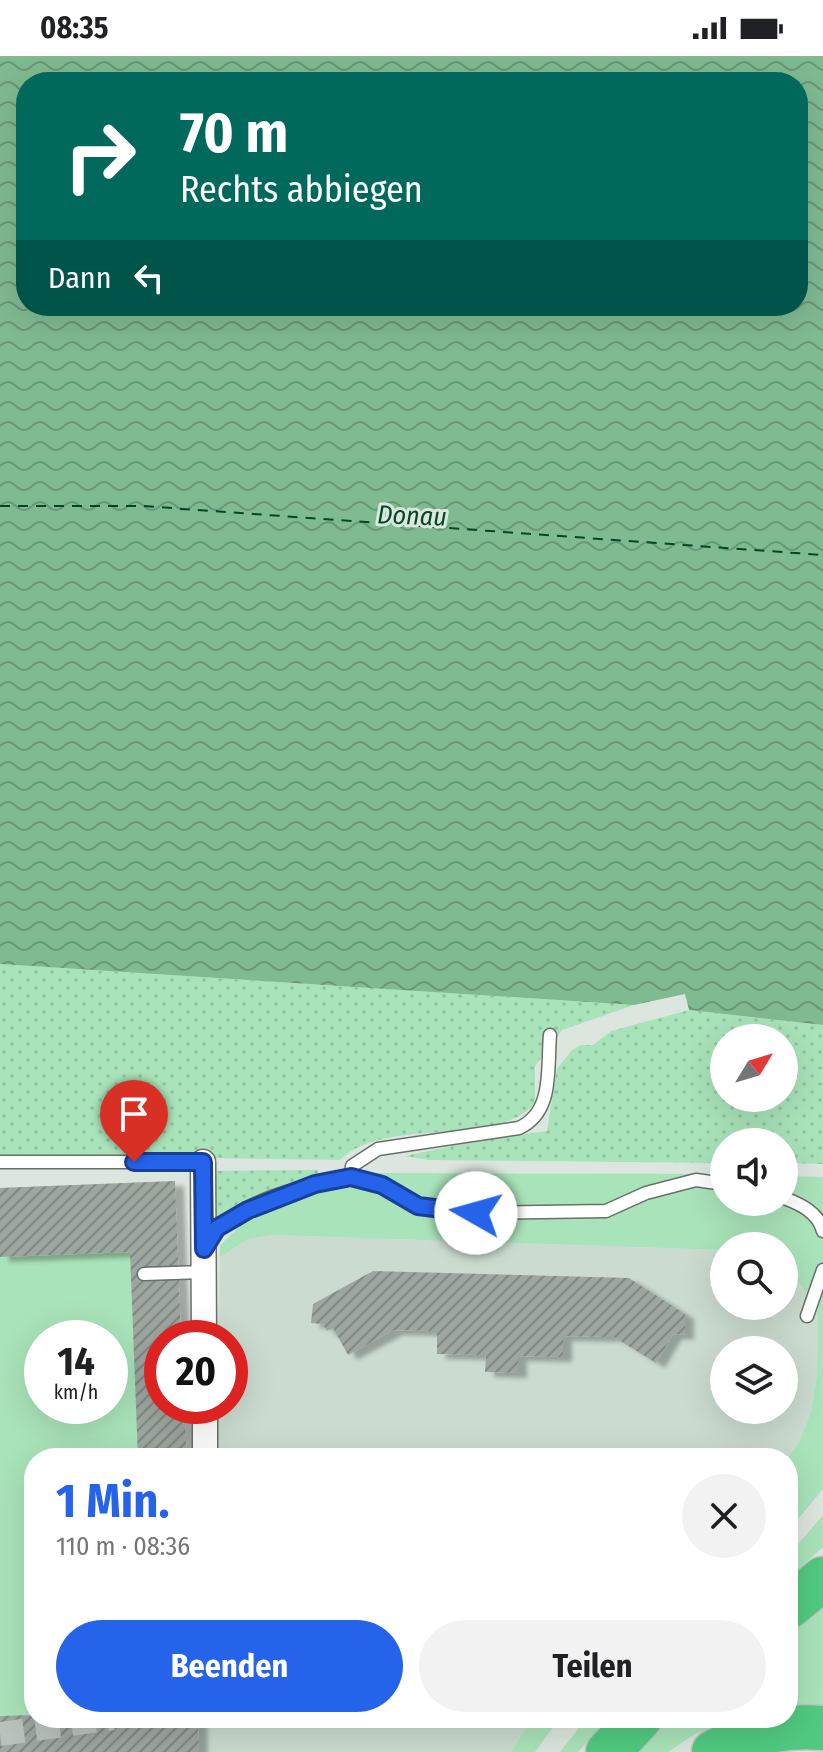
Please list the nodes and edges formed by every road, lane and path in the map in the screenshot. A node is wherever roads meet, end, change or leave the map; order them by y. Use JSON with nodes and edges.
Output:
{"nodes":[{"id":1,"x":550,"y":1035,"type":"dead end"},
{"id":2,"x":0,"y":1162,"type":"edge"},
{"id":3,"x":203,"y":1162,"type":"joint"},
{"id":4,"x":351,"y":1177,"type":"junction"},
{"id":5,"x":710,"y":1179,"type":"edge"},
{"id":6,"x":798,"y":1203,"type":"edge"},
{"id":7,"x":823,"y":1231,"type":"edge"},
{"id":8,"x":204,"y":1261,"type":"junction"},
{"id":9,"x":823,"y":1270,"type":"edge"},
{"id":10,"x":144,"y":1274,"type":"dead end"},
{"id":11,"x":807,"y":1316,"type":"dead end"},
{"id":12,"x":204,"y":1320,"type":"edge"},
{"id":13,"x":205,"y":1424,"type":"edge"},
{"id":14,"x":205,"y":1448,"type":"edge"},
{"id":15,"x":823,"y":1579,"type":"edge"},
{"id":16,"x":798,"y":1599,"type":"edge"},
{"id":17,"x":631,"y":1728,"type":"edge"},
{"id":18,"x":823,"y":1728,"type":"edge"},
{"id":19,"x":608,"y":1752,"type":"edge"},
{"id":20,"x":714,"y":1752,"type":"edge"}],
"edges":[{"from":1,"to":4,"type":"lane"},
{"from":2,"to":3,"type":"lane"},
{"from":3,"to":8,"type":"street"},
{"from":4,"to":5,"type":"lane"},
{"from":4,"to":8,"type":"lane"},
{"from":6,"to":7,"type":"lane"},
{"from":8,"to":10,"type":"lane"},
{"from":8,"to":12,"type":"street"},
{"from":9,"to":11,"type":"lane"},
{"from":13,"to":14,"type":"street"},
{"from":15,"to":16,"type":"highway"},
{"from":17,"to":19,"type":"highway"},
{"from":18,"to":20,"type":"highway"}]}
